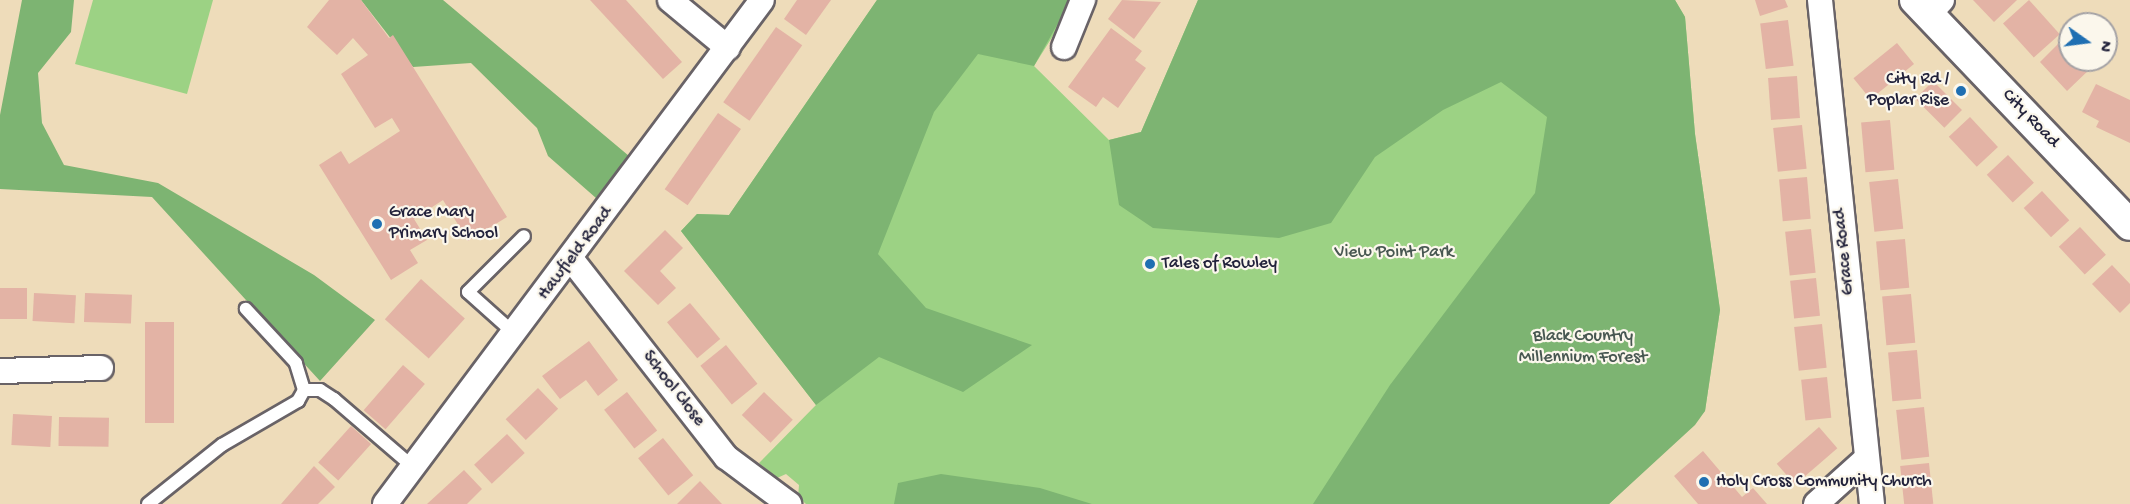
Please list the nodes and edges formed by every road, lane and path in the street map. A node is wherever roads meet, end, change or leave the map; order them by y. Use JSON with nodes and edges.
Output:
{"nodes":[{"id":1,"x":670,"y":0,"type":"edge"},
{"id":2,"x":762,"y":0,"type":"edge"},
{"id":3,"x":1083,"y":0,"type":"edge"},
{"id":4,"x":1820,"y":0,"type":"edge"},
{"id":5,"x":1928,"y":5,"type":"edge"},
{"id":6,"x":1064,"y":47,"type":"dead end"},
{"id":7,"x":728,"y":48,"type":"junction"},
{"id":8,"x":2130,"y":225,"type":"edge"},
{"id":9,"x":524,"y":236,"type":"dead end"},
{"id":10,"x":572,"y":260,"type":"junction"},
{"id":11,"x":246,"y":309,"type":"dead end"},
{"id":12,"x":515,"y":334,"type":"junction"},
{"id":13,"x":101,"y":368,"type":"dead end"},
{"id":14,"x":0,"y":371,"type":"edge"},
{"id":15,"x":304,"y":390,"type":"junction"},
{"id":16,"x":1866,"y":459,"type":"junction"},
{"id":17,"x":413,"y":467,"type":"junction"},
{"id":18,"x":148,"y":504,"type":"edge"},
{"id":19,"x":385,"y":504,"type":"edge"},
{"id":20,"x":789,"y":504,"type":"edge"},
{"id":21,"x":1816,"y":504,"type":"edge"},
{"id":22,"x":1872,"y":504,"type":"edge"}],
"edges":[{"from":1,"to":7,"type":"street"},
{"from":2,"to":7,"type":"street","name":"Hawfield Road"},
{"from":3,"to":6,"type":"street"},
{"from":4,"to":16,"type":"street","name":"Grace Road"},
{"from":5,"to":8,"type":"street","name":"City Road"},
{"from":7,"to":10,"type":"street","name":"Hawfield Road"},
{"from":9,"to":12,"type":"lane"},
{"from":10,"to":12,"type":"street","name":"Hawfield Road"},
{"from":10,"to":20,"type":"street","name":"School Close"},
{"from":11,"to":15,"type":"lane"},
{"from":12,"to":17,"type":"street","name":"Hawfield Road"},
{"from":13,"to":14,"type":"street"},
{"from":15,"to":17,"type":"lane"},
{"from":15,"to":18,"type":"lane"},
{"from":16,"to":21,"type":"street"},
{"from":16,"to":22,"type":"street","name":"Grace Road"},
{"from":17,"to":19,"type":"street","name":"Hawfield Road"}]}
